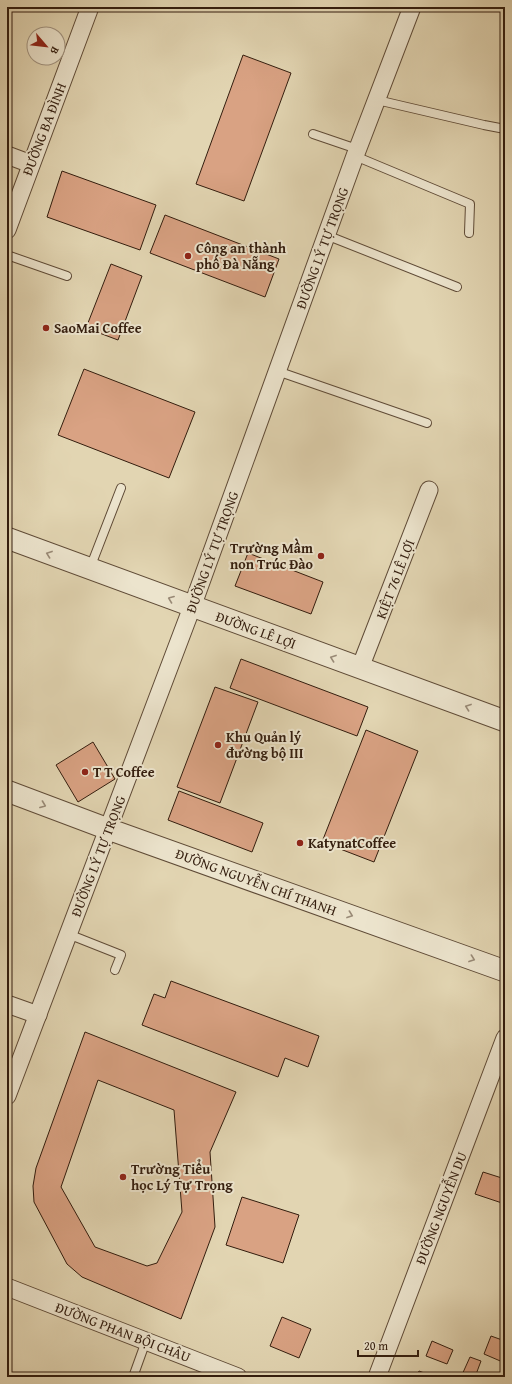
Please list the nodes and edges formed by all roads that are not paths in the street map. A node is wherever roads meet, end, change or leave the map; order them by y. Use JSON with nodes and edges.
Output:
{"nodes":[{"id":1,"x":90,"y":7,"type":"edge"},
{"id":2,"x":412,"y":7,"type":"edge"},
{"id":3,"x":377,"y":100,"type":"junction"},
{"id":4,"x":505,"y":129,"type":"edge"},
{"id":5,"x":313,"y":134,"type":"dead end"},
{"id":6,"x":356,"y":153,"type":"junction"},
{"id":7,"x":7,"y":155,"type":"edge"},
{"id":8,"x":31,"y":164,"type":"junction"},
{"id":9,"x":7,"y":230,"type":"edge"},
{"id":10,"x":469,"y":233,"type":"dead end"},
{"id":11,"x":326,"y":235,"type":"junction"},
{"id":12,"x":7,"y":255,"type":"edge"},
{"id":13,"x":67,"y":276,"type":"dead end"},
{"id":14,"x":457,"y":287,"type":"dead end"},
{"id":15,"x":278,"y":371,"type":"junction"},
{"id":16,"x":427,"y":423,"type":"dead end"},
{"id":17,"x":121,"y":488,"type":"dead end"},
{"id":18,"x":429,"y":490,"type":"dead end"},
{"id":19,"x":7,"y":538,"type":"edge"},
{"id":20,"x":90,"y":569,"type":"junction"},
{"id":21,"x":192,"y":607,"type":"junction"},
{"id":22,"x":360,"y":668,"type":"junction"},
{"id":23,"x":505,"y":720,"type":"edge"},
{"id":24,"x":7,"y":791,"type":"edge"},
{"id":25,"x":108,"y":829,"type":"junction"},
{"id":26,"x":68,"y":934,"type":"junction"},
{"id":27,"x":115,"y":970,"type":"dead end"},
{"id":28,"x":505,"y":971,"type":"edge"},
{"id":29,"x":7,"y":1004,"type":"edge"},
{"id":30,"x":38,"y":1015,"type":"junction"},
{"id":31,"x":505,"y":1038,"type":"edge"},
{"id":32,"x":7,"y":1096,"type":"edge"},
{"id":33,"x":7,"y":1287,"type":"edge"},
{"id":34,"x":146,"y":1341,"type":"junction"},
{"id":35,"x":133,"y":1377,"type":"edge"},
{"id":36,"x":238,"y":1377,"type":"edge"},
{"id":37,"x":377,"y":1377,"type":"edge"}],
"edges":[{"from":1,"to":8,"type":"street","name":"ĐƯỜNG BA ĐÌNH"},
{"from":2,"to":3,"type":"street","name":"ĐƯỜNG LÝ TỰ TRỌNG"},
{"from":3,"to":4,"type":"lane"},
{"from":3,"to":6,"type":"street","name":"ĐƯỜNG LÝ TỰ TRỌNG"},
{"from":5,"to":6,"type":"lane"},
{"from":6,"to":10,"type":"lane"},
{"from":6,"to":11,"type":"street","name":"ĐƯỜNG LÝ TỰ TRỌNG"},
{"from":7,"to":8,"type":"street"},
{"from":8,"to":9,"type":"street","name":"ĐƯỜNG BA ĐÌNH"},
{"from":11,"to":14,"type":"lane"},
{"from":11,"to":15,"type":"street","name":"ĐƯỜNG LÝ TỰ TRỌNG"},
{"from":12,"to":13,"type":"lane"},
{"from":15,"to":16,"type":"lane"},
{"from":15,"to":21,"type":"street","name":"ĐƯỜNG LÝ TỰ TRỌNG"},
{"from":17,"to":20,"type":"lane"},
{"from":18,"to":22,"type":"street","name":"KIỆT 76 LÊ LỢI"},
{"from":20,"to":19,"type":"street","name":"ĐƯỜNG LÊ LỢI","one_way":true},
{"from":21,"to":20,"type":"street","name":"ĐƯỜNG LÊ LỢI","one_way":true},
{"from":22,"to":21,"type":"street","name":"ĐƯỜNG LÊ LỢI","one_way":true},
{"from":21,"to":25,"type":"street","name":"ĐƯỜNG LÝ TỰ TRỌNG"},
{"from":23,"to":22,"type":"street","name":"ĐƯỜNG LÊ LỢI","one_way":true},
{"from":24,"to":25,"type":"street","name":"ĐƯỜNG NGUYỄN CHÍ THANH","one_way":true},
{"from":25,"to":26,"type":"street","name":"ĐƯỜNG LÝ TỰ TRỌNG"},
{"from":25,"to":28,"type":"street","name":"ĐƯỜNG NGUYỄN CHÍ THANH","one_way":true},
{"from":26,"to":27,"type":"lane"},
{"from":26,"to":30,"type":"street","name":"ĐƯỜNG LÝ TỰ TRỌNG"},
{"from":29,"to":30,"type":"street"},
{"from":30,"to":32,"type":"street","name":"ĐƯỜNG LÝ TỰ TRỌNG"},
{"from":31,"to":37,"type":"street","name":"ĐƯỜNG NGUYỄN DU"},
{"from":33,"to":34,"type":"street","name":"ĐƯỜNG PHAN BỘI CHÂU"},
{"from":34,"to":35,"type":"lane"},
{"from":34,"to":36,"type":"street","name":"ĐƯỜNG PHAN BỘI CHÂU"}]}
